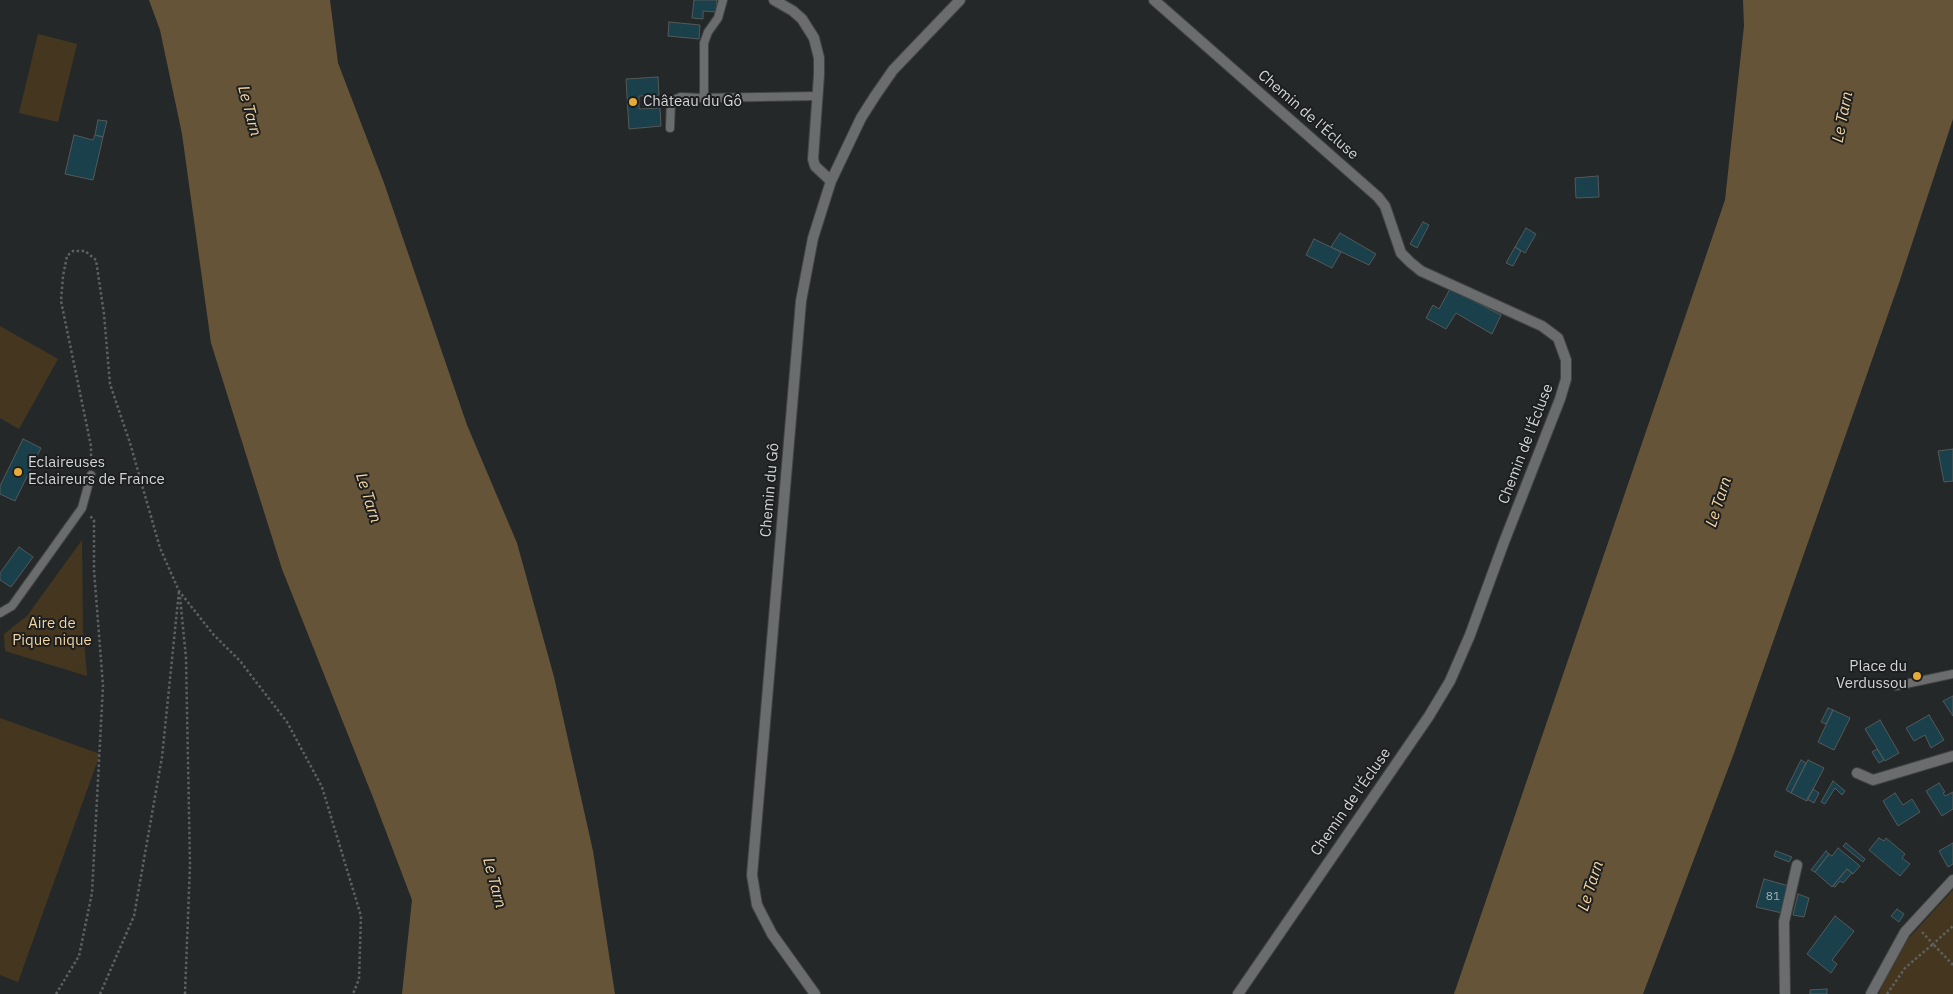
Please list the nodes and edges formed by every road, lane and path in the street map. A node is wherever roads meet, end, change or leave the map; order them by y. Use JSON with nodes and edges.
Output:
{"nodes":[{"id":1,"x":724,"y":0,"type":"edge"},
{"id":2,"x":774,"y":0,"type":"edge"},
{"id":3,"x":960,"y":0,"type":"edge"},
{"id":4,"x":1154,"y":0,"type":"edge"},
{"id":5,"x":818,"y":96,"type":"junction"},
{"id":6,"x":701,"y":98,"type":"junction"},
{"id":7,"x":670,"y":128,"type":"dead end"},
{"id":8,"x":831,"y":181,"type":"junction"},
{"id":9,"x":90,"y":475,"type":"joint"},
{"id":10,"x":82,"y":508,"type":"junction"},
{"id":11,"x":179,"y":591,"type":"junction"},
{"id":12,"x":0,"y":613,"type":"edge"},
{"id":13,"x":1953,"y":674,"type":"edge"},
{"id":14,"x":1896,"y":686,"type":"dead end"},
{"id":15,"x":1953,"y":756,"type":"edge"},
{"id":16,"x":1857,"y":773,"type":"dead end"},
{"id":17,"x":1797,"y":865,"type":"dead end"},
{"id":18,"x":1953,"y":880,"type":"edge"},
{"id":19,"x":1913,"y":922,"type":"junction"},
{"id":20,"x":1953,"y":926,"type":"edge"},
{"id":21,"x":1933,"y":944,"type":"junction"},
{"id":22,"x":1953,"y":965,"type":"edge"},
{"id":23,"x":56,"y":994,"type":"edge"},
{"id":24,"x":100,"y":994,"type":"edge"},
{"id":25,"x":185,"y":994,"type":"edge"},
{"id":26,"x":353,"y":994,"type":"edge"},
{"id":27,"x":815,"y":994,"type":"edge"},
{"id":28,"x":1238,"y":994,"type":"edge"},
{"id":29,"x":1784,"y":994,"type":"edge"},
{"id":30,"x":1871,"y":994,"type":"edge"},
{"id":31,"x":1887,"y":994,"type":"edge"}],
"edges":[{"from":1,"to":6,"type":"lane"},
{"from":2,"to":5,"type":"street"},
{"from":3,"to":8,"type":"street","name":"Chemin du Gô"},
{"from":4,"to":28,"type":"street","name":"Chemin de l'Écluse"},
{"from":5,"to":6,"type":"lane"},
{"from":5,"to":8,"type":"street"},
{"from":6,"to":7,"type":"lane"},
{"from":8,"to":27,"type":"street","name":"Chemin du Gô"},
{"from":9,"to":10,"type":"lane"},
{"from":9,"to":11,"type":"path"},
{"from":10,"to":12,"type":"lane"},
{"from":10,"to":23,"type":"path"},
{"from":11,"to":24,"type":"path"},
{"from":11,"to":25,"type":"path"},
{"from":11,"to":26,"type":"path"},
{"from":13,"to":14,"type":"lane"},
{"from":15,"to":16,"type":"street"},
{"from":17,"to":29,"type":"street"},
{"from":18,"to":19,"type":"street"},
{"from":19,"to":21,"type":"path"},
{"from":19,"to":30,"type":"street"},
{"from":20,"to":21,"type":"path"},
{"from":21,"to":22,"type":"path"},
{"from":21,"to":31,"type":"path"}]}
